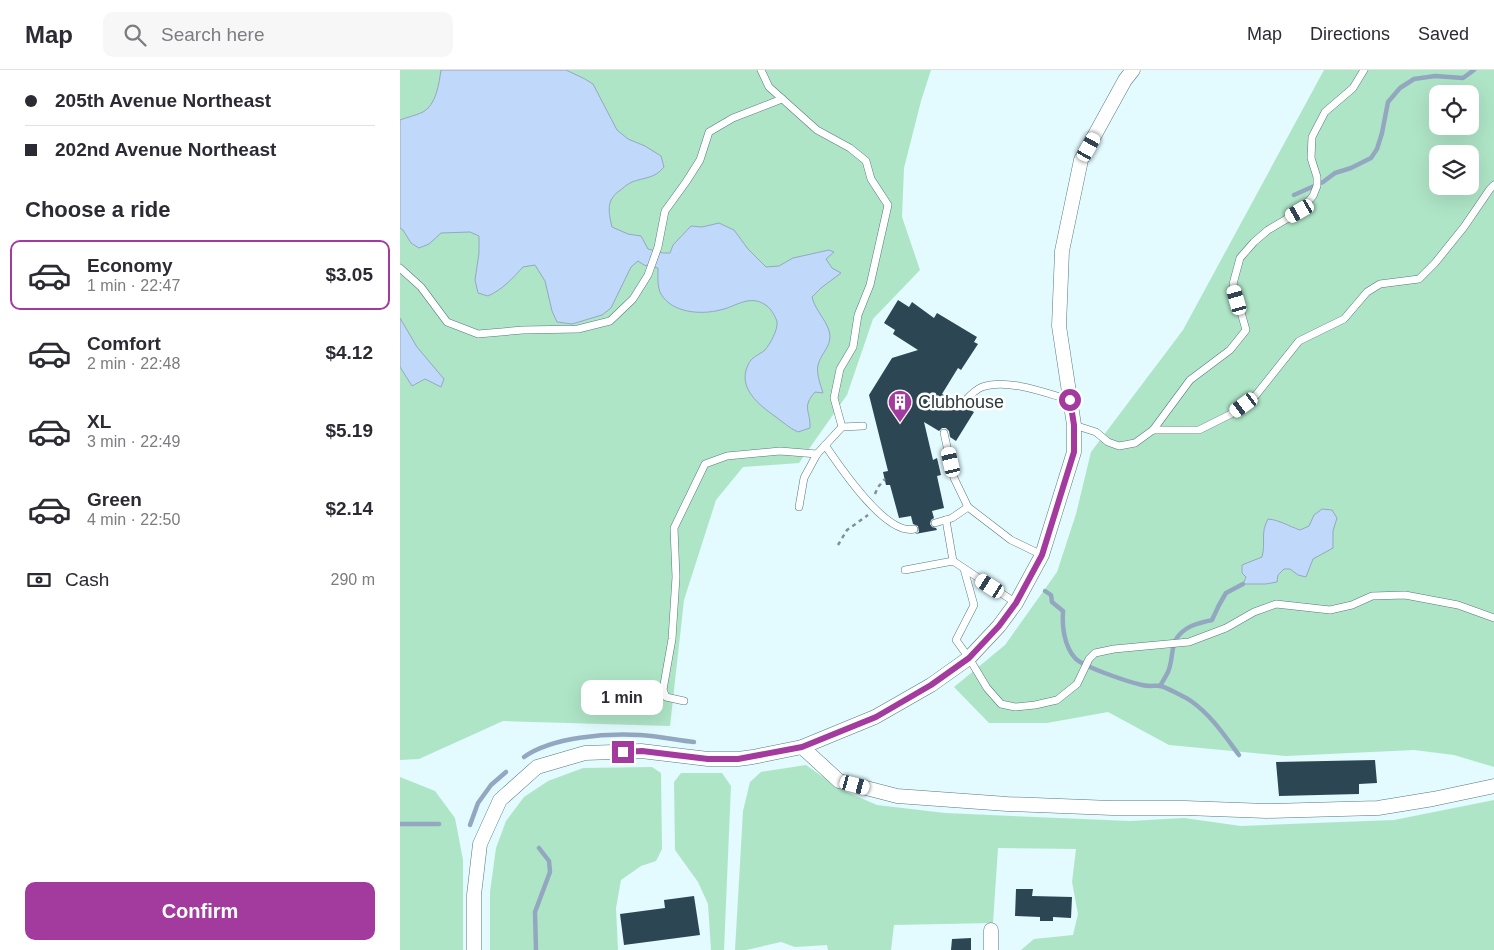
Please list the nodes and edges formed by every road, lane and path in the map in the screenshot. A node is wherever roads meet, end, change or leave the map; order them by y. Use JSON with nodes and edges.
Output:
{"nodes":[{"id":1,"x":761,"y":70,"type":"edge"},
{"id":2,"x":1133,"y":70,"type":"edge"},
{"id":3,"x":1364,"y":70,"type":"edge"},
{"id":4,"x":782,"y":99,"type":"junction"},
{"id":5,"x":1494,"y":185,"type":"edge"},
{"id":6,"x":400,"y":268,"type":"edge"},
{"id":7,"x":1070,"y":400,"type":"junction"},
{"id":8,"x":961,"y":405,"type":"dead end"},
{"id":9,"x":1074,"y":425,"type":"junction"},
{"id":10,"x":863,"y":426,"type":"dead end"},
{"id":11,"x":842,"y":427,"type":"junction"},
{"id":12,"x":1153,"y":430,"type":"junction"},
{"id":13,"x":944,"y":434,"type":"dead end"},
{"id":14,"x":825,"y":445,"type":"junction"},
{"id":15,"x":817,"y":454,"type":"junction"},
{"id":16,"x":885,"y":479,"type":"dead end"},
{"id":17,"x":872,"y":503,"type":"junction"},
{"id":18,"x":799,"y":507,"type":"dead end"},
{"id":19,"x":968,"y":507,"type":"junction"},
{"id":20,"x":946,"y":520,"type":"junction"},
{"id":21,"x":935,"y":523,"type":"dead end"},
{"id":22,"x":914,"y":529,"type":"dead end"},
{"id":23,"x":838,"y":545,"type":"dead end"},
{"id":24,"x":1042,"y":555,"type":"junction"},
{"id":25,"x":953,"y":561,"type":"junction"},
{"id":26,"x":964,"y":569,"type":"junction"},
{"id":27,"x":904,"y":570,"type":"dead end"},
{"id":28,"x":1016,"y":603,"type":"junction"},
{"id":29,"x":1494,"y":618,"type":"edge"},
{"id":30,"x":969,"y":658,"type":"junction"},
{"id":31,"x":684,"y":701,"type":"dead end"},
{"id":32,"x":802,"y":747,"type":"junction"},
{"id":33,"x":1494,"y":786,"type":"edge"},
{"id":34,"x":991,"y":930,"type":"dead end"},
{"id":35,"x":474,"y":950,"type":"edge"},
{"id":36,"x":991,"y":950,"type":"edge"}],
"edges":[{"from":1,"to":4,"type":"lane"},
{"from":2,"to":7,"type":"street"},
{"from":3,"to":12,"type":"lane"},
{"from":4,"to":6,"type":"lane"},
{"from":4,"to":11,"type":"lane"},
{"from":5,"to":12,"type":"lane"},
{"from":7,"to":8,"type":"lane"},
{"from":7,"to":9,"type":"street"},
{"from":9,"to":12,"type":"lane"},
{"from":9,"to":24,"type":"street"},
{"from":10,"to":11,"type":"lane"},
{"from":11,"to":14,"type":"lane"},
{"from":13,"to":19,"type":"lane"},
{"from":14,"to":15,"type":"lane"},
{"from":14,"to":17,"type":"lane"},
{"from":15,"to":18,"type":"lane"},
{"from":15,"to":31,"type":"lane"},
{"from":16,"to":17,"type":"path"},
{"from":17,"to":22,"type":"lane"},
{"from":17,"to":23,"type":"path"},
{"from":19,"to":20,"type":"lane"},
{"from":19,"to":24,"type":"lane"},
{"from":20,"to":21,"type":"lane"},
{"from":20,"to":25,"type":"lane"},
{"from":24,"to":28,"type":"street"},
{"from":25,"to":26,"type":"lane"},
{"from":25,"to":27,"type":"lane"},
{"from":26,"to":28,"type":"lane"},
{"from":26,"to":30,"type":"lane"},
{"from":28,"to":30,"type":"street"},
{"from":29,"to":30,"type":"lane"},
{"from":30,"to":32,"type":"street"},
{"from":32,"to":33,"type":"street"},
{"from":32,"to":35,"type":"street"},
{"from":34,"to":36,"type":"street"}]}
